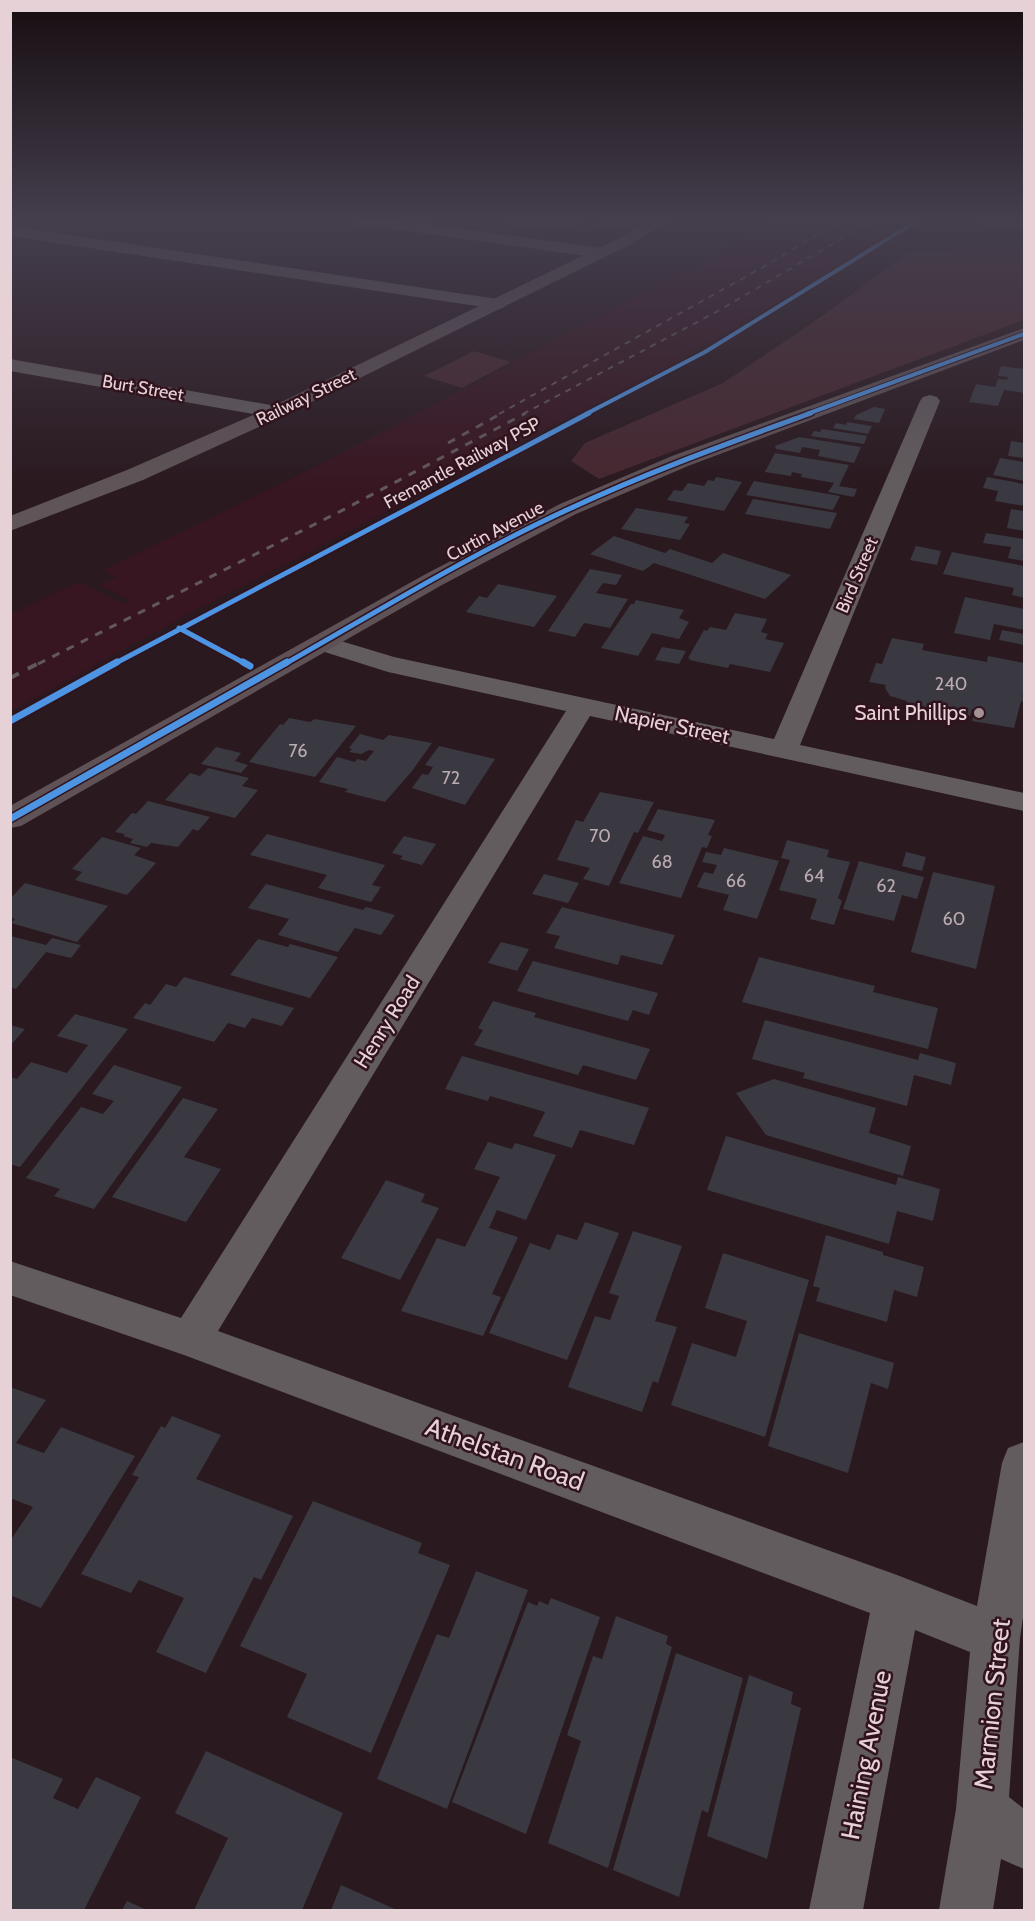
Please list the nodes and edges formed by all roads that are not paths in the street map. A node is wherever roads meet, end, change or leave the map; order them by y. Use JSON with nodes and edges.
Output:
{"nodes":[{"id":1,"x":487,"y":309,"type":"edge"},
{"id":2,"x":1024,"y":334,"type":"edge"},
{"id":3,"x":10,"y":364,"type":"edge"},
{"id":4,"x":930,"y":401,"type":"dead end"},
{"id":5,"x":276,"y":412,"type":"junction"},
{"id":6,"x":14,"y":525,"type":"edge"},
{"id":7,"x":321,"y":643,"type":"junction"},
{"id":8,"x":583,"y":706,"type":"junction"},
{"id":9,"x":784,"y":749,"type":"junction"},
{"id":10,"x":1024,"y":801,"type":"edge"},
{"id":11,"x":10,"y":819,"type":"edge"},
{"id":12,"x":10,"y":1278,"type":"edge"},
{"id":13,"x":190,"y":1339,"type":"junction"},
{"id":14,"x":1024,"y":1462,"type":"edge"},
{"id":15,"x":897,"y":1599,"type":"junction"},
{"id":16,"x":996,"y":1638,"type":"junction"},
{"id":17,"x":982,"y":1809,"type":"junction"},
{"id":18,"x":1024,"y":1843,"type":"edge"},
{"id":19,"x":836,"y":1911,"type":"edge"},
{"id":20,"x":966,"y":1911,"type":"edge"}],
"edges":[{"from":1,"to":5,"type":"street","name":"Railway Street"},
{"from":2,"to":7,"type":"main road","name":"Curtin Avenue"},
{"from":3,"to":5,"type":"street","name":"Burt Street"},
{"from":4,"to":9,"type":"street","name":"Bird Street"},
{"from":5,"to":6,"type":"street","name":"Railway Street"},
{"from":7,"to":8,"type":"street","name":"Napier Street"},
{"from":7,"to":11,"type":"main road","name":"Curtin Avenue"},
{"from":8,"to":9,"type":"street","name":"Napier Street"},
{"from":8,"to":13,"type":"street","name":"Henry Road"},
{"from":9,"to":10,"type":"street","name":"Napier Street"},
{"from":12,"to":13,"type":"street","name":"Athelstan Road"},
{"from":13,"to":15,"type":"street","name":"Athelstan Road"},
{"from":14,"to":16,"type":"street","name":"Marmion Street"},
{"from":15,"to":16,"type":"street","name":"Athelstan Road"},
{"from":15,"to":19,"type":"street","name":"Haining Avenue"},
{"from":16,"to":17,"type":"street","name":"Marmion Street"},
{"from":17,"to":18,"type":"street"},
{"from":17,"to":20,"type":"street","name":"Marmion Street"}]}
